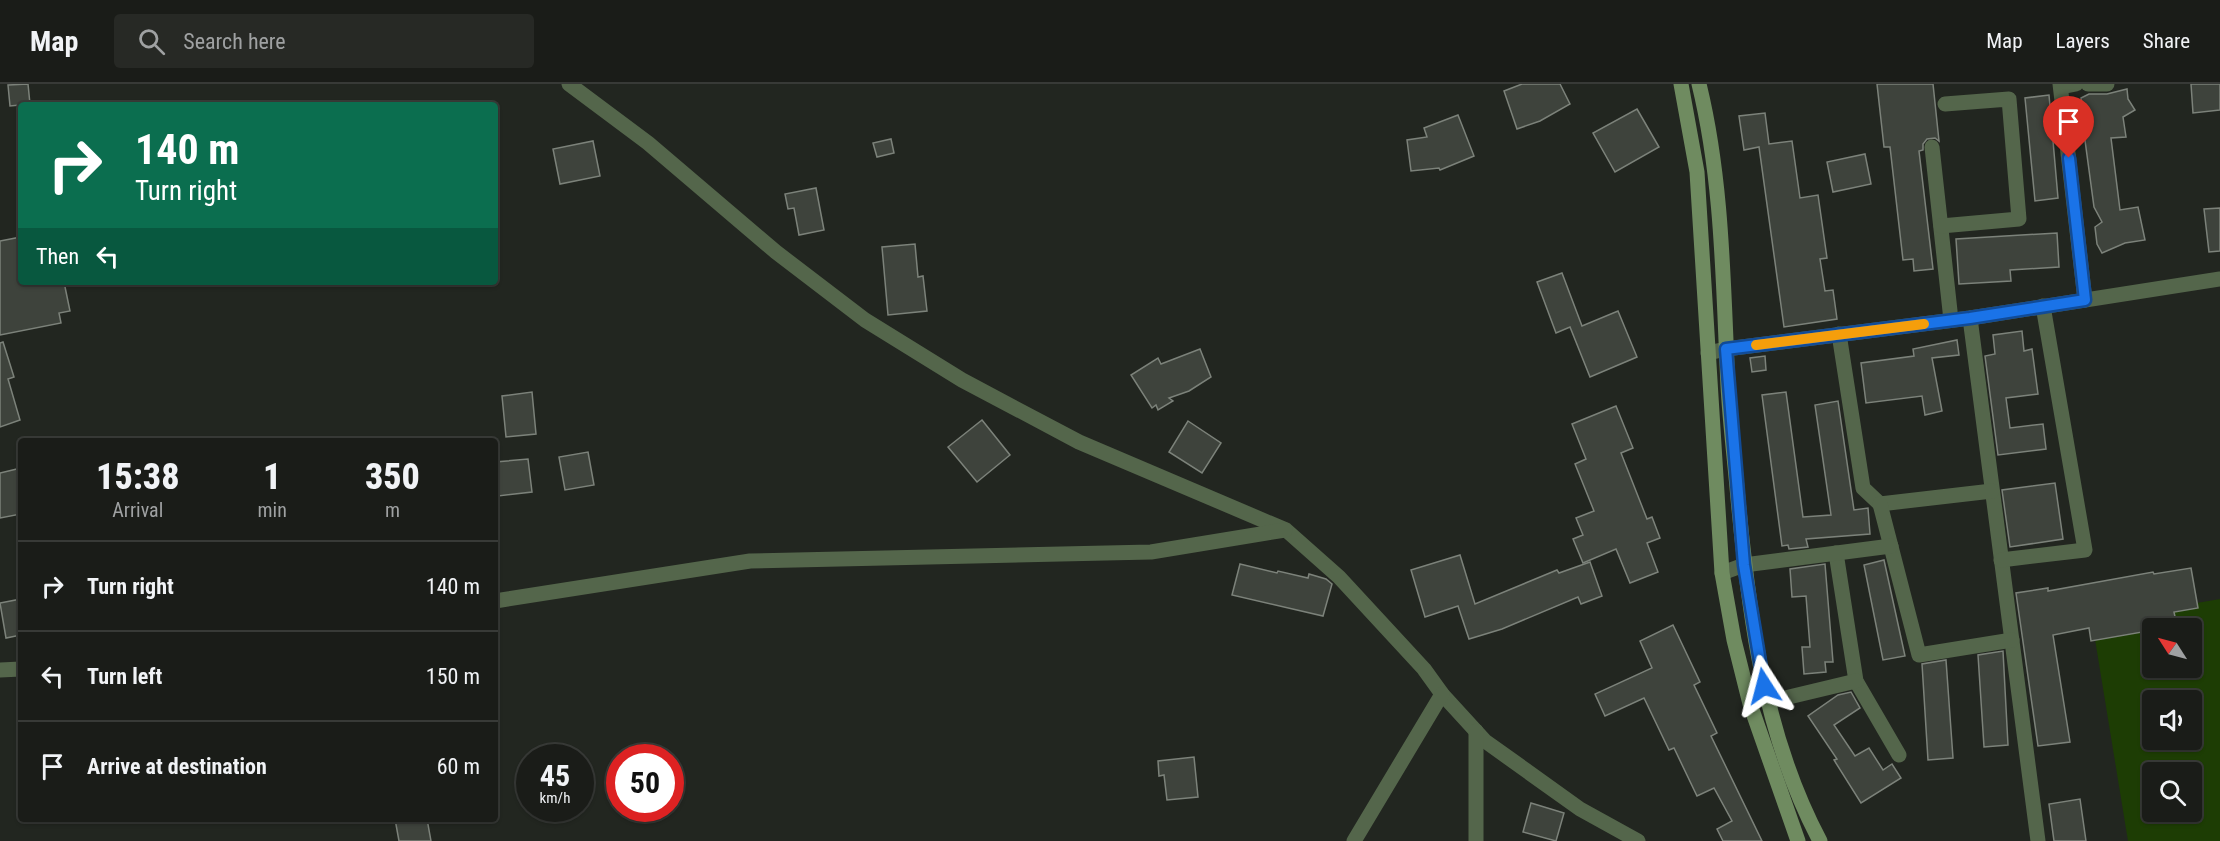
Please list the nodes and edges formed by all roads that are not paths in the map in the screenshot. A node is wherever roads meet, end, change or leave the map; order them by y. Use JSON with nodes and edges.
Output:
{"nodes":[{"id":1,"x":569,"y":84,"type":"edge"},
{"id":2,"x":1681,"y":84,"type":"edge"},
{"id":3,"x":1699,"y":84,"type":"edge"},
{"id":4,"x":2076,"y":84,"type":"edge"},
{"id":5,"x":2088,"y":84,"type":"edge"},
{"id":6,"x":2107,"y":84,"type":"edge"},
{"id":7,"x":2060,"y":85,"type":"edge"},
{"id":8,"x":1946,"y":104,"type":"dead end"},
{"id":9,"x":1932,"y":147,"type":"dead end"},
{"id":10,"x":1941,"y":226,"type":"junction"},
{"id":11,"x":2220,"y":279,"type":"edge"},
{"id":12,"x":2085,"y":300,"type":"junction"},
{"id":13,"x":2043,"y":306,"type":"junction"},
{"id":14,"x":1970,"y":318,"type":"junction"},
{"id":15,"x":1951,"y":320,"type":"junction"},
{"id":16,"x":1839,"y":334,"type":"junction"},
{"id":17,"x":1726,"y":349,"type":"junction"},
{"id":18,"x":1708,"y":353,"type":"junction"},
{"id":19,"x":1992,"y":491,"type":"junction"},
{"id":20,"x":1880,"y":504,"type":"junction"},
{"id":21,"x":1286,"y":530,"type":"junction"},
{"id":22,"x":1891,"y":546,"type":"junction"},
{"id":23,"x":1836,"y":553,"type":"junction"},
{"id":24,"x":2001,"y":560,"type":"junction"},
{"id":25,"x":1744,"y":565,"type":"junction"},
{"id":26,"x":1722,"y":573,"type":"junction"},
{"id":27,"x":498,"y":601,"type":"edge"},
{"id":28,"x":2012,"y":640,"type":"junction"},
{"id":29,"x":18,"y":669,"type":"edge"},
{"id":30,"x":0,"y":670,"type":"edge"},
{"id":31,"x":1856,"y":681,"type":"junction"},
{"id":32,"x":1442,"y":694,"type":"junction"},
{"id":33,"x":1768,"y":702,"type":"junction"},
{"id":34,"x":1476,"y":731,"type":"junction"},
{"id":35,"x":1899,"y":755,"type":"dead end"},
{"id":36,"x":1816,"y":840,"type":"edge"},
{"id":37,"x":1354,"y":841,"type":"edge"},
{"id":38,"x":1476,"y":841,"type":"edge"},
{"id":39,"x":1638,"y":841,"type":"edge"},
{"id":40,"x":1798,"y":841,"type":"edge"},
{"id":41,"x":2038,"y":841,"type":"edge"}],
"edges":[{"from":1,"to":21,"type":"street"},
{"from":2,"to":18,"type":"main road"},
{"from":3,"to":17,"type":"main road"},
{"from":4,"to":7,"type":"street"},
{"from":5,"to":6,"type":"street"},
{"from":7,"to":12,"type":"street"},
{"from":8,"to":10,"type":"street"},
{"from":9,"to":10,"type":"street"},
{"from":10,"to":15,"type":"street"},
{"from":11,"to":12,"type":"street"},
{"from":12,"to":13,"type":"street"},
{"from":13,"to":14,"type":"street"},
{"from":13,"to":24,"type":"street"},
{"from":14,"to":15,"type":"street"},
{"from":14,"to":19,"type":"street"},
{"from":15,"to":16,"type":"street"},
{"from":16,"to":17,"type":"street"},
{"from":16,"to":20,"type":"street"},
{"from":17,"to":18,"type":"street"},
{"from":17,"to":25,"type":"main road"},
{"from":18,"to":26,"type":"main road"},
{"from":19,"to":20,"type":"street"},
{"from":19,"to":24,"type":"street"},
{"from":20,"to":22,"type":"street"},
{"from":21,"to":27,"type":"street"},
{"from":21,"to":32,"type":"street"},
{"from":22,"to":23,"type":"street"},
{"from":22,"to":28,"type":"street"},
{"from":23,"to":25,"type":"street"},
{"from":23,"to":31,"type":"street"},
{"from":24,"to":28,"type":"street"},
{"from":25,"to":26,"type":"street"},
{"from":25,"to":33,"type":"main road"},
{"from":26,"to":40,"type":"main road"},
{"from":28,"to":41,"type":"street"},
{"from":29,"to":30,"type":"street"},
{"from":31,"to":33,"type":"street"},
{"from":31,"to":35,"type":"street"},
{"from":32,"to":34,"type":"street"},
{"from":32,"to":37,"type":"street"},
{"from":33,"to":36,"type":"main road"},
{"from":34,"to":38,"type":"street"},
{"from":34,"to":39,"type":"street"}]}
